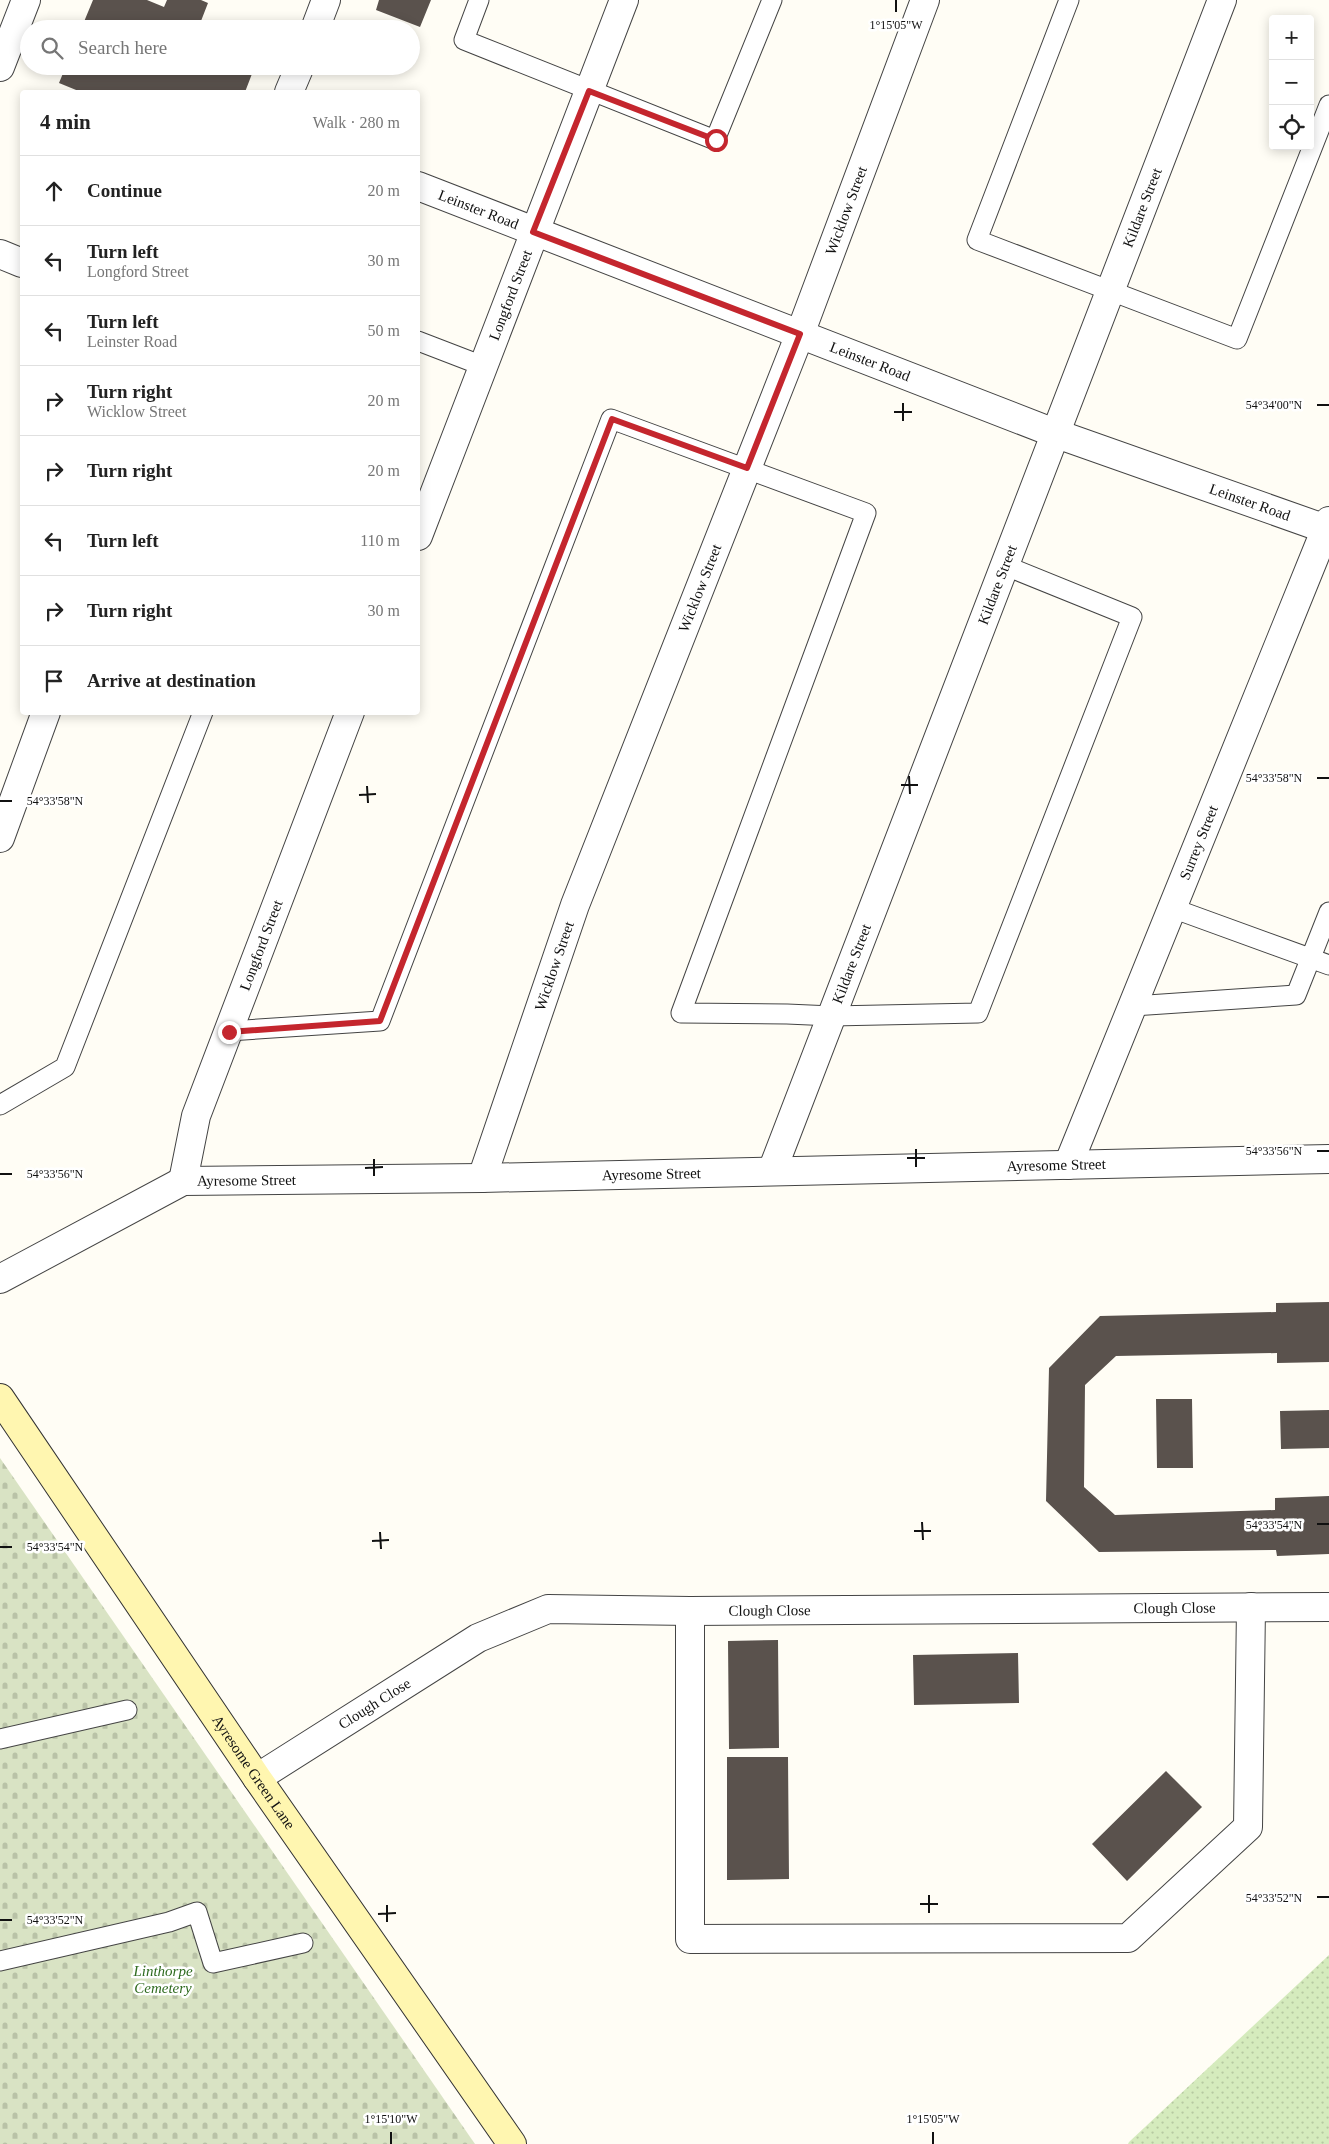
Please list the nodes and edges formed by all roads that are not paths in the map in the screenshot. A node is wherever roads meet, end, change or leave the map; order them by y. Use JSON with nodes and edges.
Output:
{"nodes":[{"id":1,"x":26,"y":0,"type":"edge"},
{"id":2,"x":326,"y":0,"type":"edge"},
{"id":3,"x":479,"y":0,"type":"edge"},
{"id":4,"x":624,"y":0,"type":"edge"},
{"id":5,"x":772,"y":0,"type":"edge"},
{"id":6,"x":925,"y":0,"type":"edge"},
{"id":7,"x":1068,"y":0,"type":"edge"},
{"id":8,"x":1222,"y":0,"type":"edge"},
{"id":9,"x":318,"y":20,"type":"edge"},
{"id":10,"x":0,"y":67,"type":"edge"},
{"id":11,"x":296,"y":75,"type":"edge"},
{"id":12,"x":290,"y":90,"type":"edge"},
{"id":13,"x":589,"y":91,"type":"junction"},
{"id":14,"x":1329,"y":105,"type":"edge"},
{"id":15,"x":420,"y":187,"type":"edge"},
{"id":16,"x":533,"y":232,"type":"junction"},
{"id":17,"x":0,"y":254,"type":"edge"},
{"id":18,"x":20,"y":262,"type":"edge"},
{"id":19,"x":1112,"y":291,"type":"junction"},
{"id":20,"x":800,"y":334,"type":"junction"},
{"id":21,"x":420,"y":342,"type":"edge"},
{"id":22,"x":482,"y":366,"type":"junction"},
{"id":23,"x":1057,"y":434,"type":"junction"},
{"id":24,"x":747,"y":468,"type":"junction"},
{"id":25,"x":1328,"y":525,"type":"edge"},
{"id":26,"x":420,"y":531,"type":"edge"},
{"id":27,"x":1006,"y":566,"type":"junction"},
{"id":28,"x":45,"y":715,"type":"edge"},
{"id":29,"x":202,"y":715,"type":"edge"},
{"id":30,"x":349,"y":715,"type":"edge"},
{"id":31,"x":0,"y":838,"type":"edge"},
{"id":32,"x":1172,"y":908,"type":"junction"},
{"id":33,"x":1329,"y":912,"type":"edge"},
{"id":34,"x":1311,"y":958,"type":"junction"},
{"id":35,"x":1329,"y":965,"type":"edge"},
{"id":36,"x":1132,"y":1006,"type":"junction"},
{"id":37,"x":832,"y":1016,"type":"junction"},
{"id":38,"x":229,"y":1032,"type":"junction"},
{"id":39,"x":0,"y":1104,"type":"edge"},
{"id":40,"x":1329,"y":1159,"type":"edge"},
{"id":41,"x":1068,"y":1164,"type":"junction"},
{"id":42,"x":772,"y":1171,"type":"junction"},
{"id":43,"x":482,"y":1178,"type":"junction"},
{"id":44,"x":183,"y":1181,"type":"junction"},
{"id":45,"x":0,"y":1279,"type":"edge"},
{"id":46,"x":0,"y":1398,"type":"edge"},
{"id":47,"x":1329,"y":1606,"type":"edge"},
{"id":48,"x":1251,"y":1607,"type":"junction"},
{"id":49,"x":690,"y":1611,"type":"junction"},
{"id":50,"x":127,"y":1710,"type":"dead end"},
{"id":51,"x":0,"y":1739,"type":"edge"},
{"id":52,"x":257,"y":1778,"type":"junction"},
{"id":53,"x":303,"y":1943,"type":"dead end"},
{"id":54,"x":0,"y":1961,"type":"edge"},
{"id":55,"x":512,"y":2144,"type":"edge"}],
"edges":[{"from":1,"to":10,"type":"street"},
{"from":2,"to":9,"type":"street"},
{"from":3,"to":13,"type":"lane"},
{"from":4,"to":13,"type":"street","name":"Longford Street"},
{"from":5,"to":13,"type":"lane"},
{"from":6,"to":20,"type":"street","name":"Wicklow Street"},
{"from":7,"to":19,"type":"lane"},
{"from":8,"to":19,"type":"street","name":"Kildare Street"},
{"from":11,"to":12,"type":"street"},
{"from":13,"to":16,"type":"street","name":"Longford Street"},
{"from":14,"to":19,"type":"lane"},
{"from":15,"to":16,"type":"street","name":"Leinster Road"},
{"from":16,"to":20,"type":"street","name":"Leinster Road"},
{"from":16,"to":22,"type":"street","name":"Longford Street"},
{"from":17,"to":18,"type":"street"},
{"from":19,"to":23,"type":"street","name":"Kildare Street"},
{"from":20,"to":23,"type":"street","name":"Leinster Road"},
{"from":20,"to":24,"type":"street","name":"Wicklow Street"},
{"from":21,"to":22,"type":"lane"},
{"from":22,"to":26,"type":"street","name":"Longford Street"},
{"from":23,"to":25,"type":"street","name":"Leinster Road"},
{"from":23,"to":27,"type":"street","name":"Kildare Street"},
{"from":24,"to":37,"type":"lane"},
{"from":24,"to":38,"type":"lane"},
{"from":24,"to":43,"type":"street","name":"Wicklow Street"},
{"from":25,"to":32,"type":"street","name":"Surrey Street"},
{"from":27,"to":37,"type":"street","name":"Kildare Street"},
{"from":27,"to":37,"type":"lane"},
{"from":28,"to":31,"type":"street"},
{"from":29,"to":39,"type":"lane"},
{"from":30,"to":38,"type":"street","name":"Longford Street"},
{"from":32,"to":34,"type":"lane"},
{"from":32,"to":36,"type":"street","name":"Surrey Street"},
{"from":33,"to":34,"type":"lane"},
{"from":34,"to":35,"type":"lane"},
{"from":34,"to":36,"type":"lane"},
{"from":36,"to":41,"type":"street","name":"Surrey Street"},
{"from":37,"to":42,"type":"street","name":"Kildare Street"},
{"from":38,"to":44,"type":"street","name":"Longford Street"},
{"from":40,"to":41,"type":"street","name":"Ayresome Street"},
{"from":41,"to":42,"type":"street","name":"Ayresome Street"},
{"from":42,"to":43,"type":"street","name":"Ayresome Street"},
{"from":43,"to":44,"type":"street","name":"Ayresome Street"},
{"from":44,"to":45,"type":"street","name":"Ayresome Street"},
{"from":46,"to":52,"type":"street","name":"Ayresome Green Lane"},
{"from":47,"to":48,"type":"street","name":"Clough Close"},
{"from":48,"to":49,"type":"street","name":"Clough Close"},
{"from":48,"to":49,"type":"street"},
{"from":49,"to":52,"type":"street","name":"Clough Close"},
{"from":50,"to":51,"type":"lane"},
{"from":52,"to":55,"type":"street","name":"Ayresome Green Lane"},
{"from":53,"to":54,"type":"lane"}]}
